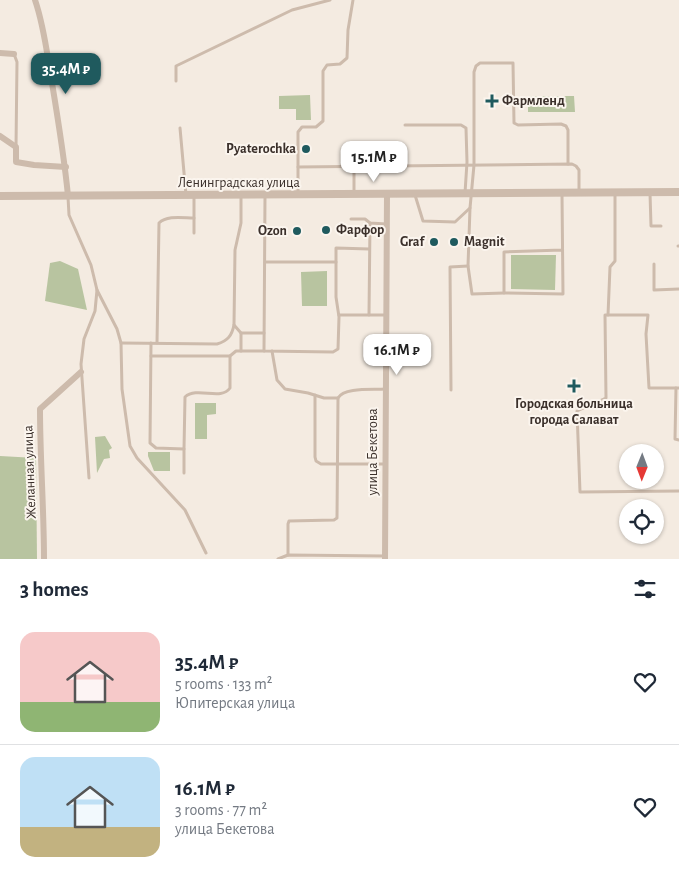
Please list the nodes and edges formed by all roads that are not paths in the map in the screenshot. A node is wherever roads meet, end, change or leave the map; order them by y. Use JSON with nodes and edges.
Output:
{"nodes":[{"id":1,"x":34,"y":0,"type":"edge"},
{"id":2,"x":330,"y":0,"type":"edge"},
{"id":3,"x":353,"y":0,"type":"edge"},
{"id":4,"x":0,"y":53,"type":"edge"},
{"id":5,"x":14,"y":54,"type":"joint"},
{"id":6,"x":176,"y":81,"type":"dead end"},
{"id":7,"x":405,"y":125,"type":"dead end"},
{"id":8,"x":180,"y":128,"type":"dead end"},
{"id":9,"x":0,"y":136,"type":"edge"},
{"id":10,"x":16,"y":147,"type":"junction"},
{"id":11,"x":568,"y":164,"type":"junction"},
{"id":12,"x":467,"y":165,"type":"junction"},
{"id":13,"x":474,"y":165,"type":"junction"},
{"id":14,"x":298,"y":166,"type":"junction"},
{"id":15,"x":354,"y":166,"type":"junction"},
{"id":16,"x":66,"y":167,"type":"junction"},
{"id":17,"x":650,"y":192,"type":"junction"},
{"id":18,"x":679,"y":192,"type":"edge"},
{"id":19,"x":562,"y":193,"type":"junction"},
{"id":20,"x":579,"y":193,"type":"junction"},
{"id":21,"x":615,"y":193,"type":"junction"},
{"id":22,"x":354,"y":194,"type":"junction"},
{"id":23,"x":387,"y":194,"type":"junction"},
{"id":24,"x":414,"y":194,"type":"junction"},
{"id":25,"x":469,"y":194,"type":"junction"},
{"id":26,"x":190,"y":195,"type":"junction"},
{"id":27,"x":241,"y":195,"type":"junction"},
{"id":28,"x":265,"y":195,"type":"junction"},
{"id":29,"x":298,"y":195,"type":"junction"},
{"id":30,"x":0,"y":196,"type":"edge"},
{"id":31,"x":68,"y":196,"type":"junction"},
{"id":32,"x":470,"y":208,"type":"junction"},
{"id":33,"x":194,"y":218,"type":"junction"},
{"id":34,"x":351,"y":219,"type":"dead end"},
{"id":35,"x":370,"y":224,"type":"junction"},
{"id":36,"x":387,"y":224,"type":"junction"},
{"id":37,"x":661,"y":226,"type":"dead end"},
{"id":38,"x":194,"y":233,"type":"dead end"},
{"id":39,"x":369,"y":248,"type":"junction"},
{"id":40,"x":562,"y":250,"type":"junction"},
{"id":41,"x":265,"y":262,"type":"junction"},
{"id":42,"x":336,"y":262,"type":"junction"},
{"id":43,"x":654,"y":264,"type":"dead end"},
{"id":44,"x":468,"y":266,"type":"junction"},
{"id":45,"x":679,"y":289,"type":"edge"},
{"id":46,"x":97,"y":290,"type":"junction"},
{"id":47,"x":504,"y":293,"type":"junction"},
{"id":48,"x":339,"y":315,"type":"junction"},
{"id":49,"x":369,"y":315,"type":"junction"},
{"id":50,"x":387,"y":315,"type":"junction"},
{"id":51,"x":608,"y":315,"type":"junction"},
{"id":52,"x":234,"y":325,"type":"junction"},
{"id":53,"x":241,"y":333,"type":"junction"},
{"id":54,"x":264,"y":333,"type":"junction"},
{"id":55,"x":122,"y":343,"type":"junction"},
{"id":56,"x":151,"y":343,"type":"junction"},
{"id":57,"x":157,"y":343,"type":"junction"},
{"id":58,"x":241,"y":351,"type":"junction"},
{"id":59,"x":264,"y":351,"type":"junction"},
{"id":60,"x":272,"y":352,"type":"junction"},
{"id":61,"x":151,"y":356,"type":"junction"},
{"id":62,"x":230,"y":356,"type":"junction"},
{"id":63,"x":81,"y":372,"type":"junction"},
{"id":64,"x":677,"y":388,"type":"edge"},
{"id":65,"x":386,"y":389,"type":"junction"},
{"id":66,"x":451,"y":390,"type":"dead end"},
{"id":67,"x":315,"y":395,"type":"junction"},
{"id":68,"x":338,"y":398,"type":"junction"},
{"id":69,"x":679,"y":440,"type":"edge"},
{"id":70,"x":184,"y":449,"type":"junction"},
{"id":71,"x":338,"y":464,"type":"junction"},
{"id":72,"x":386,"y":464,"type":"junction"},
{"id":73,"x":184,"y":473,"type":"dead end"},
{"id":74,"x":89,"y":478,"type":"dead end"},
{"id":75,"x":679,"y":492,"type":"edge"},
{"id":76,"x":206,"y":553,"type":"dead end"},
{"id":77,"x":288,"y":555,"type":"junction"},
{"id":78,"x":339,"y":557,"type":"edge"},
{"id":79,"x":385,"y":557,"type":"edge"},
{"id":80,"x":44,"y":559,"type":"edge"},
{"id":81,"x":278,"y":559,"type":"edge"}],
"edges":[{"from":1,"to":16,"type":"street"},
{"from":2,"to":6,"type":"lane"},
{"from":3,"to":14,"type":"lane"},
{"from":4,"to":5,"type":"street"},
{"from":5,"to":10,"type":"lane"},
{"from":7,"to":12,"type":"lane"},
{"from":8,"to":26,"type":"lane"},
{"from":9,"to":10,"type":"street"},
{"from":10,"to":16,"type":"street"},
{"from":11,"to":13,"type":"lane"},
{"from":11,"to":13,"type":"lane"},
{"from":11,"to":20,"type":"lane"},
{"from":12,"to":13,"type":"lane"},
{"from":12,"to":15,"type":"lane"},
{"from":12,"to":25,"type":"lane"},
{"from":13,"to":25,"type":"lane"},
{"from":14,"to":15,"type":"lane"},
{"from":14,"to":29,"type":"lane"},
{"from":15,"to":22,"type":"lane"},
{"from":16,"to":31,"type":"street"},
{"from":17,"to":18,"type":"street","name":"Ленинградская улица"},
{"from":17,"to":21,"type":"street","name":"Ленинградская улица"},
{"from":17,"to":37,"type":"lane"},
{"from":19,"to":20,"type":"street","name":"Ленинградская улица"},
{"from":19,"to":25,"type":"street","name":"Ленинградская улица"},
{"from":19,"to":40,"type":"lane"},
{"from":20,"to":21,"type":"street","name":"Ленинградская улица"},
{"from":21,"to":51,"type":"lane"},
{"from":22,"to":23,"type":"street","name":"Ленинградская улица"},
{"from":22,"to":29,"type":"street","name":"Ленинградская улица"},
{"from":23,"to":24,"type":"street","name":"Ленинградская улица"},
{"from":23,"to":36,"type":"street","name":"улица Бекетова"},
{"from":24,"to":25,"type":"street","name":"Ленинградская улица"},
{"from":24,"to":32,"type":"lane"},
{"from":25,"to":32,"type":"lane"},
{"from":26,"to":27,"type":"street","name":"Ленинградская улица"},
{"from":26,"to":31,"type":"street","name":"Ленинградская улица"},
{"from":26,"to":33,"type":"lane"},
{"from":27,"to":28,"type":"street","name":"Ленинградская улица"},
{"from":27,"to":52,"type":"lane"},
{"from":28,"to":29,"type":"street","name":"Ленинградская улица"},
{"from":28,"to":41,"type":"lane"},
{"from":30,"to":31,"type":"street","name":"Ленинградская улица"},
{"from":31,"to":46,"type":"lane"},
{"from":32,"to":44,"type":"lane"},
{"from":33,"to":38,"type":"lane"},
{"from":33,"to":57,"type":"lane"},
{"from":34,"to":35,"type":"lane"},
{"from":35,"to":36,"type":"lane"},
{"from":35,"to":39,"type":"lane"},
{"from":36,"to":50,"type":"street","name":"улица Бекетова"},
{"from":39,"to":42,"type":"lane"},
{"from":39,"to":49,"type":"lane"},
{"from":40,"to":47,"type":"lane"},
{"from":40,"to":47,"type":"lane"},
{"from":41,"to":42,"type":"lane"},
{"from":41,"to":54,"type":"lane"},
{"from":42,"to":48,"type":"lane"},
{"from":43,"to":45,"type":"lane"},
{"from":44,"to":47,"type":"lane"},
{"from":44,"to":66,"type":"lane"},
{"from":46,"to":55,"type":"lane"},
{"from":46,"to":63,"type":"lane"},
{"from":48,"to":49,"type":"lane"},
{"from":48,"to":60,"type":"lane"},
{"from":49,"to":50,"type":"lane"},
{"from":50,"to":65,"type":"street","name":"улица Бекетова"},
{"from":51,"to":64,"type":"lane"},
{"from":51,"to":75,"type":"lane"},
{"from":52,"to":53,"type":"lane"},
{"from":52,"to":57,"type":"lane"},
{"from":53,"to":54,"type":"lane"},
{"from":53,"to":58,"type":"lane"},
{"from":54,"to":59,"type":"lane"},
{"from":55,"to":56,"type":"lane"},
{"from":55,"to":76,"type":"lane"},
{"from":56,"to":57,"type":"lane"},
{"from":56,"to":61,"type":"lane"},
{"from":58,"to":59,"type":"lane"},
{"from":58,"to":62,"type":"lane"},
{"from":59,"to":60,"type":"lane"},
{"from":60,"to":67,"type":"lane"},
{"from":61,"to":62,"type":"lane"},
{"from":61,"to":70,"type":"lane"},
{"from":62,"to":70,"type":"lane"},
{"from":63,"to":74,"type":"lane"},
{"from":63,"to":80,"type":"street","name":"Желанная улица"},
{"from":64,"to":69,"type":"lane"},
{"from":65,"to":68,"type":"lane"},
{"from":65,"to":72,"type":"street","name":"улица Бекетова"},
{"from":67,"to":68,"type":"lane"},
{"from":67,"to":71,"type":"lane"},
{"from":68,"to":71,"type":"lane"},
{"from":70,"to":73,"type":"lane"},
{"from":71,"to":72,"type":"lane"},
{"from":71,"to":77,"type":"lane"},
{"from":72,"to":79,"type":"street","name":"улица Бекетова"},
{"from":77,"to":78,"type":"lane"},
{"from":77,"to":81,"type":"lane"},
{"from":78,"to":79,"type":"lane"}]}
